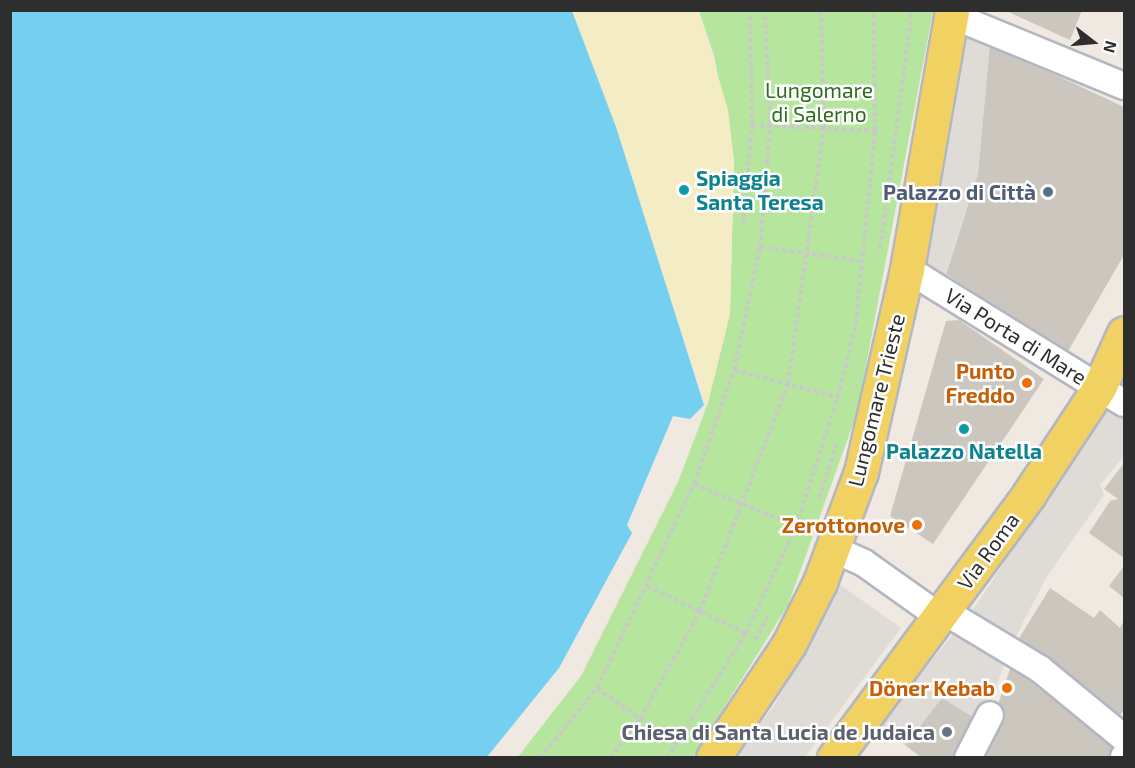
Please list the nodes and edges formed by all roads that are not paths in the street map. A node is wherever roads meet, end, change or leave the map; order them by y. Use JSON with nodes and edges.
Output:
{"nodes":[{"id":1,"x":952,"y":13,"type":"edge"},
{"id":2,"x":1125,"y":86,"type":"edge"},
{"id":3,"x":907,"y":269,"type":"junction"},
{"id":4,"x":1125,"y":333,"type":"edge"},
{"id":5,"x":1112,"y":396,"type":"edge"},
{"id":6,"x":833,"y":549,"type":"junction"},
{"id":7,"x":942,"y":614,"type":"junction"},
{"id":8,"x":990,"y":715,"type":"dead end"},
{"id":9,"x":1120,"y":729,"type":"edge"},
{"id":10,"x":971,"y":757,"type":"edge"},
{"id":11,"x":713,"y":758,"type":"edge"},
{"id":12,"x":834,"y":758,"type":"edge"}],
"edges":[{"from":1,"to":2,"type":"street"},
{"from":1,"to":3,"type":"main road","name":"Lungomare Trieste"},
{"from":3,"to":5,"type":"street","name":"Via Porta di Mare"},
{"from":3,"to":6,"type":"main road","name":"Lungomare Trieste"},
{"from":4,"to":5,"type":"main road","name":"Via Roma"},
{"from":5,"to":7,"type":"main road","name":"Via Roma"},
{"from":6,"to":7,"type":"street"},
{"from":6,"to":11,"type":"main road","name":"Lungomare Trieste"},
{"from":7,"to":9,"type":"street"},
{"from":7,"to":12,"type":"main road","name":"Via Roma"},
{"from":8,"to":10,"type":"street"}]}
